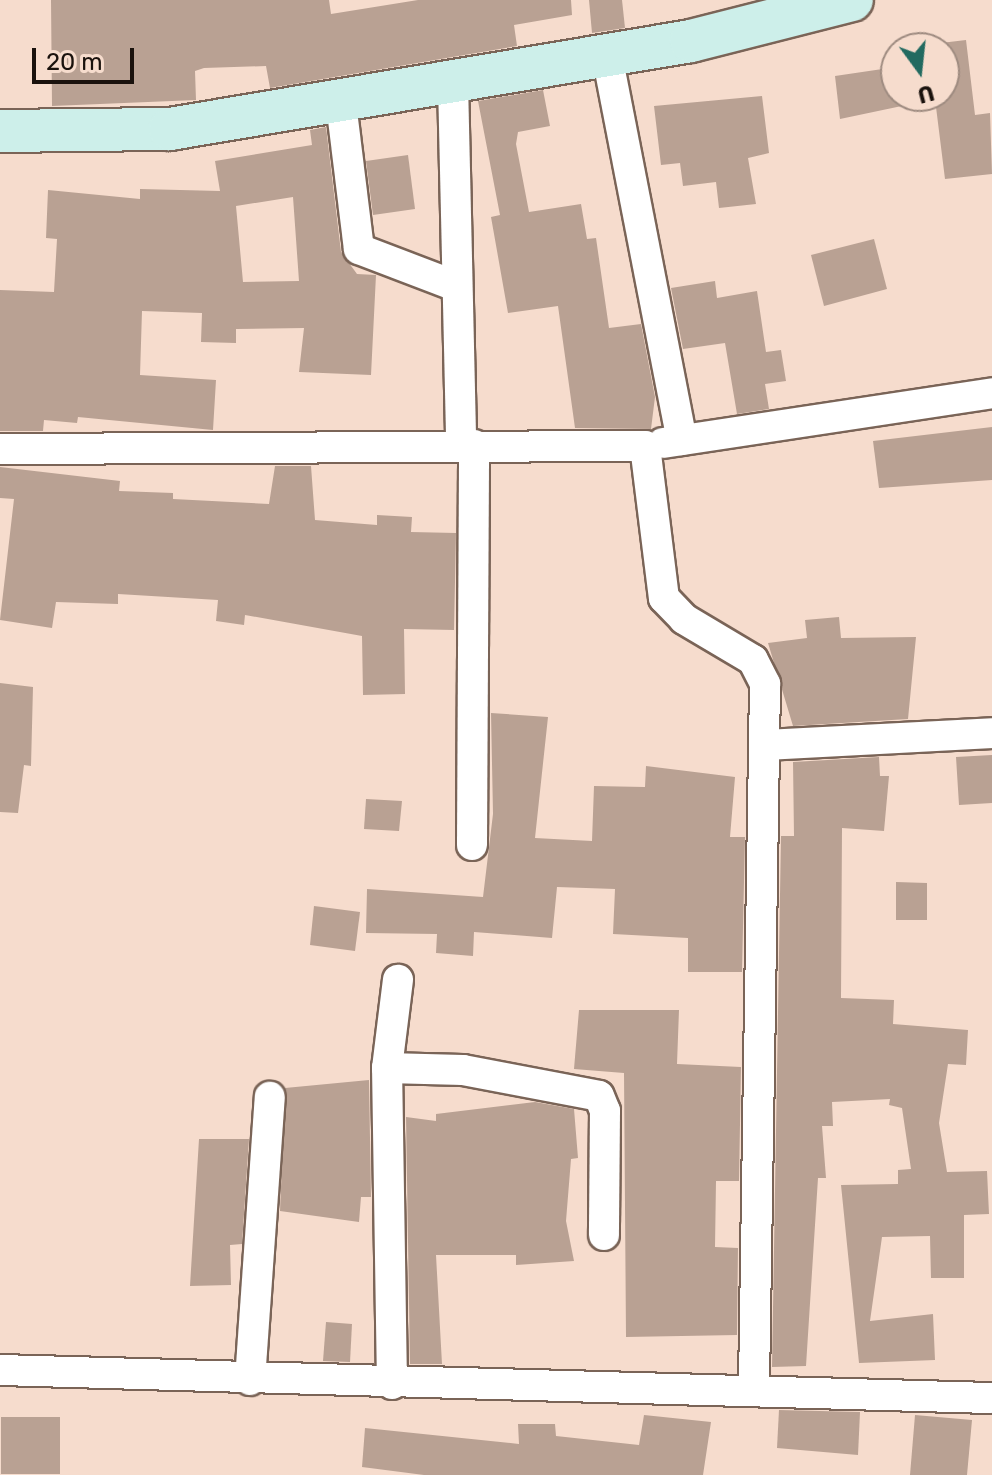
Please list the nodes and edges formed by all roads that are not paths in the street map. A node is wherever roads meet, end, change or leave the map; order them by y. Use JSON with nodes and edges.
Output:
{"nodes":[{"id":1,"x":852,"y":0,"type":"edge"},
{"id":2,"x":607,"y":55,"type":"junction"},
{"id":3,"x":453,"y":82,"type":"junction"},
{"id":4,"x":341,"y":103,"type":"junction"},
{"id":5,"x":0,"y":131,"type":"edge"},
{"id":6,"x":456,"y":286,"type":"junction"},
{"id":7,"x":992,"y":393,"type":"edge"},
{"id":8,"x":682,"y":440,"type":"junction"},
{"id":9,"x":467,"y":445,"type":"junction"},
{"id":10,"x":645,"y":446,"type":"junction"},
{"id":11,"x":0,"y":449,"type":"edge"},
{"id":12,"x":992,"y":733,"type":"edge"},
{"id":13,"x":766,"y":745,"type":"junction"},
{"id":14,"x":472,"y":845,"type":"dead end"},
{"id":15,"x":398,"y":980,"type":"dead end"},
{"id":16,"x":387,"y":1068,"type":"junction"},
{"id":17,"x":270,"y":1097,"type":"dead end"},
{"id":18,"x":604,"y":1235,"type":"dead end"},
{"id":19,"x":0,"y":1370,"type":"edge"},
{"id":20,"x":250,"y":1380,"type":"junction"},
{"id":21,"x":392,"y":1384,"type":"junction"},
{"id":22,"x":754,"y":1388,"type":"junction"},
{"id":23,"x":992,"y":1398,"type":"edge"}],
"edges":[{"from":1,"to":2,"type":"street"},
{"from":2,"to":3,"type":"street"},
{"from":2,"to":8,"type":"street"},
{"from":3,"to":4,"type":"street"},
{"from":3,"to":6,"type":"street"},
{"from":4,"to":5,"type":"street"},
{"from":4,"to":6,"type":"street"},
{"from":6,"to":9,"type":"street"},
{"from":7,"to":8,"type":"street"},
{"from":8,"to":10,"type":"street"},
{"from":9,"to":10,"type":"street"},
{"from":9,"to":11,"type":"street"},
{"from":9,"to":14,"type":"street"},
{"from":10,"to":13,"type":"street"},
{"from":12,"to":13,"type":"street"},
{"from":13,"to":22,"type":"street"},
{"from":15,"to":16,"type":"street"},
{"from":16,"to":18,"type":"street"},
{"from":16,"to":21,"type":"street"},
{"from":17,"to":20,"type":"street"},
{"from":19,"to":20,"type":"street"},
{"from":20,"to":21,"type":"street"},
{"from":21,"to":22,"type":"street"},
{"from":22,"to":23,"type":"street"}]}
